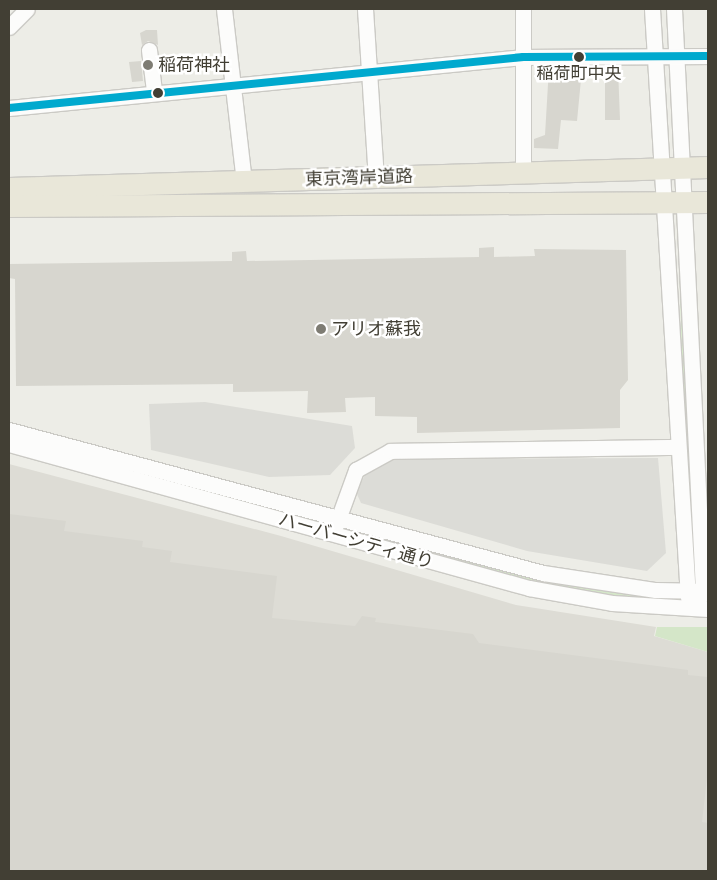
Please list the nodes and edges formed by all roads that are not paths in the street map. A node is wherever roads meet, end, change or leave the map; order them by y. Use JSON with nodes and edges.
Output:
{"nodes":[{"id":1,"x":27,"y":9,"type":"edge"},
{"id":2,"x":224,"y":9,"type":"edge"},
{"id":3,"x":365,"y":9,"type":"edge"},
{"id":4,"x":523,"y":9,"type":"edge"},
{"id":5,"x":674,"y":9,"type":"edge"},
{"id":6,"x":650,"y":13,"type":"edge"},
{"id":7,"x":9,"y":27,"type":"edge"},
{"id":8,"x":149,"y":50,"type":"dead end"},
{"id":9,"x":654,"y":56,"type":"junction"},
{"id":10,"x":678,"y":56,"type":"junction"},
{"id":11,"x":708,"y":56,"type":"edge"},
{"id":12,"x":523,"y":57,"type":"junction"},
{"id":13,"x":368,"y":70,"type":"junction"},
{"id":14,"x":232,"y":84,"type":"junction"},
{"id":15,"x":154,"y":91,"type":"junction"},
{"id":16,"x":9,"y":108,"type":"edge"},
{"id":17,"x":660,"y":168,"type":"junction"},
{"id":18,"x":684,"y":168,"type":"junction"},
{"id":19,"x":708,"y":168,"type":"edge"},
{"id":20,"x":523,"y":172,"type":"junction"},
{"id":21,"x":376,"y":178,"type":"junction"},
{"id":22,"x":244,"y":181,"type":"junction"},
{"id":23,"x":9,"y":188,"type":"edge"},
{"id":24,"x":686,"y":202,"type":"junction"},
{"id":25,"x":708,"y":202,"type":"edge"},
{"id":26,"x":662,"y":203,"type":"junction"},
{"id":27,"x":9,"y":206,"type":"edge"},
{"id":28,"x":9,"y":430,"type":"edge"},
{"id":29,"x":9,"y":444,"type":"edge"},
{"id":30,"x":678,"y":447,"type":"junction"},
{"id":31,"x":338,"y":516,"type":"junction"},
{"id":32,"x":334,"y":534,"type":"junction"},
{"id":33,"x":684,"y":590,"type":"junction"},
{"id":34,"x":706,"y":591,"type":"edge"},
{"id":35,"x":701,"y":609,"type":"edge"}],
"edges":[{"from":1,"to":7,"type":"street"},
{"from":2,"to":14,"type":"street"},
{"from":3,"to":13,"type":"street"},
{"from":4,"to":12,"type":"street"},
{"from":5,"to":10,"type":"street"},
{"from":6,"to":9,"type":"street"},
{"from":8,"to":15,"type":"street"},
{"from":9,"to":10,"type":"street"},
{"from":9,"to":12,"type":"street"},
{"from":9,"to":17,"type":"street"},
{"from":10,"to":11,"type":"street"},
{"from":10,"to":18,"type":"street"},
{"from":12,"to":13,"type":"street"},
{"from":12,"to":20,"type":"street"},
{"from":13,"to":14,"type":"street"},
{"from":13,"to":21,"type":"street"},
{"from":14,"to":15,"type":"street"},
{"from":14,"to":22,"type":"street"},
{"from":15,"to":16,"type":"street"},
{"from":17,"to":18,"type":"highway","name":"東京湾岸道路"},
{"from":17,"to":20,"type":"highway","name":"東京湾岸道路"},
{"from":17,"to":26,"type":"street"},
{"from":18,"to":19,"type":"highway","name":"東京湾岸道路"},
{"from":18,"to":24,"type":"street"},
{"from":20,"to":21,"type":"highway","name":"東京湾岸道路"},
{"from":21,"to":22,"type":"highway","name":"東京湾岸道路"},
{"from":22,"to":23,"type":"highway","name":"東京湾岸道路"},
{"from":24,"to":25,"type":"highway","name":"東京湾岸道路"},
{"from":24,"to":26,"type":"highway","name":"東京湾岸道路"},
{"from":24,"to":34,"type":"street"},
{"from":26,"to":27,"type":"highway","name":"東京湾岸道路"},
{"from":26,"to":30,"type":"street"},
{"from":28,"to":31,"type":"street","name":"ハーバーシティ通り"},
{"from":29,"to":32,"type":"street","name":"ハーバーシティ通り"},
{"from":30,"to":31,"type":"street"},
{"from":30,"to":33,"type":"street"},
{"from":31,"to":32,"type":"street"},
{"from":31,"to":33,"type":"street","name":"ハーバーシティ通り"},
{"from":32,"to":35,"type":"street","name":"ハーバーシティ通り"},
{"from":33,"to":34,"type":"street","name":"ハーバーシティ通り"},
{"from":33,"to":35,"type":"street"},
{"from":34,"to":35,"type":"street"}]}
